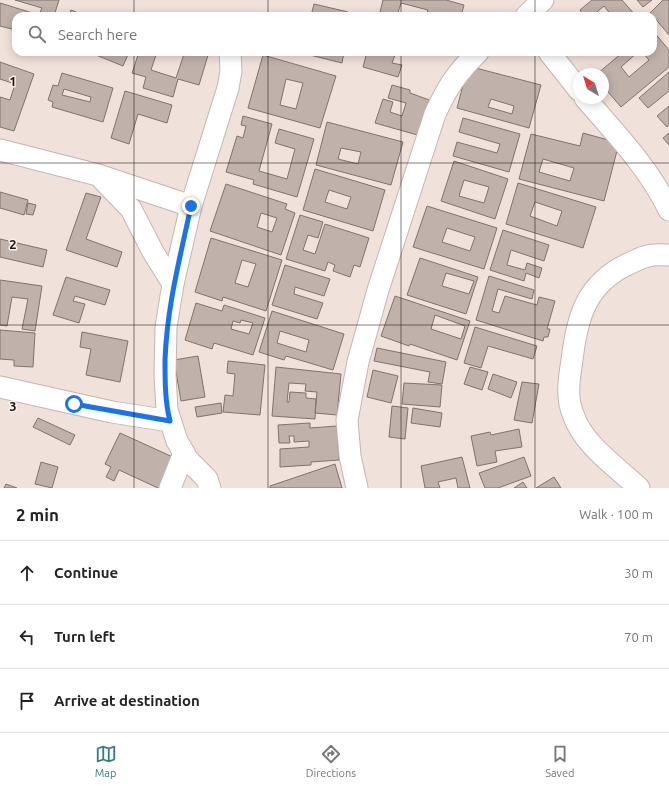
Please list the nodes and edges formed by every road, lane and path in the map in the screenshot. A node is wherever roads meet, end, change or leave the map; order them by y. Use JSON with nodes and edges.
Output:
{"nodes":[{"id":1,"x":543,"y":0,"type":"edge"},
{"id":2,"x":530,"y":12,"type":"edge"},
{"id":3,"x":230,"y":56,"type":"edge"},
{"id":4,"x":474,"y":56,"type":"edge"},
{"id":5,"x":552,"y":56,"type":"edge"},
{"id":6,"x":573,"y":82,"type":"edge"},
{"id":7,"x":590,"y":104,"type":"edge"},
{"id":8,"x":0,"y":150,"type":"edge"},
{"id":9,"x":98,"y":175,"type":"junction"},
{"id":10,"x":191,"y":206,"type":"junction"},
{"id":11,"x":669,"y":210,"type":"edge"},
{"id":12,"x":669,"y":255,"type":"edge"},
{"id":13,"x":173,"y":284,"type":"junction"},
{"id":14,"x":0,"y":387,"type":"edge"},
{"id":15,"x":170,"y":421,"type":"junction"},
{"id":16,"x":184,"y":453,"type":"junction"},
{"id":17,"x":170,"y":488,"type":"edge"},
{"id":18,"x":210,"y":488,"type":"edge"},
{"id":19,"x":357,"y":488,"type":"edge"},
{"id":20,"x":639,"y":488,"type":"edge"}],
"edges":[{"from":1,"to":2,"type":"street"},
{"from":3,"to":10,"type":"street"},
{"from":4,"to":19,"type":"street"},
{"from":5,"to":6,"type":"street"},
{"from":7,"to":11,"type":"street"},
{"from":8,"to":9,"type":"street"},
{"from":9,"to":10,"type":"street"},
{"from":9,"to":13,"type":"street"},
{"from":10,"to":13,"type":"street"},
{"from":12,"to":20,"type":"street"},
{"from":13,"to":15,"type":"street"},
{"from":14,"to":15,"type":"street"},
{"from":15,"to":16,"type":"street"},
{"from":16,"to":17,"type":"street"},
{"from":16,"to":18,"type":"street"}]}
